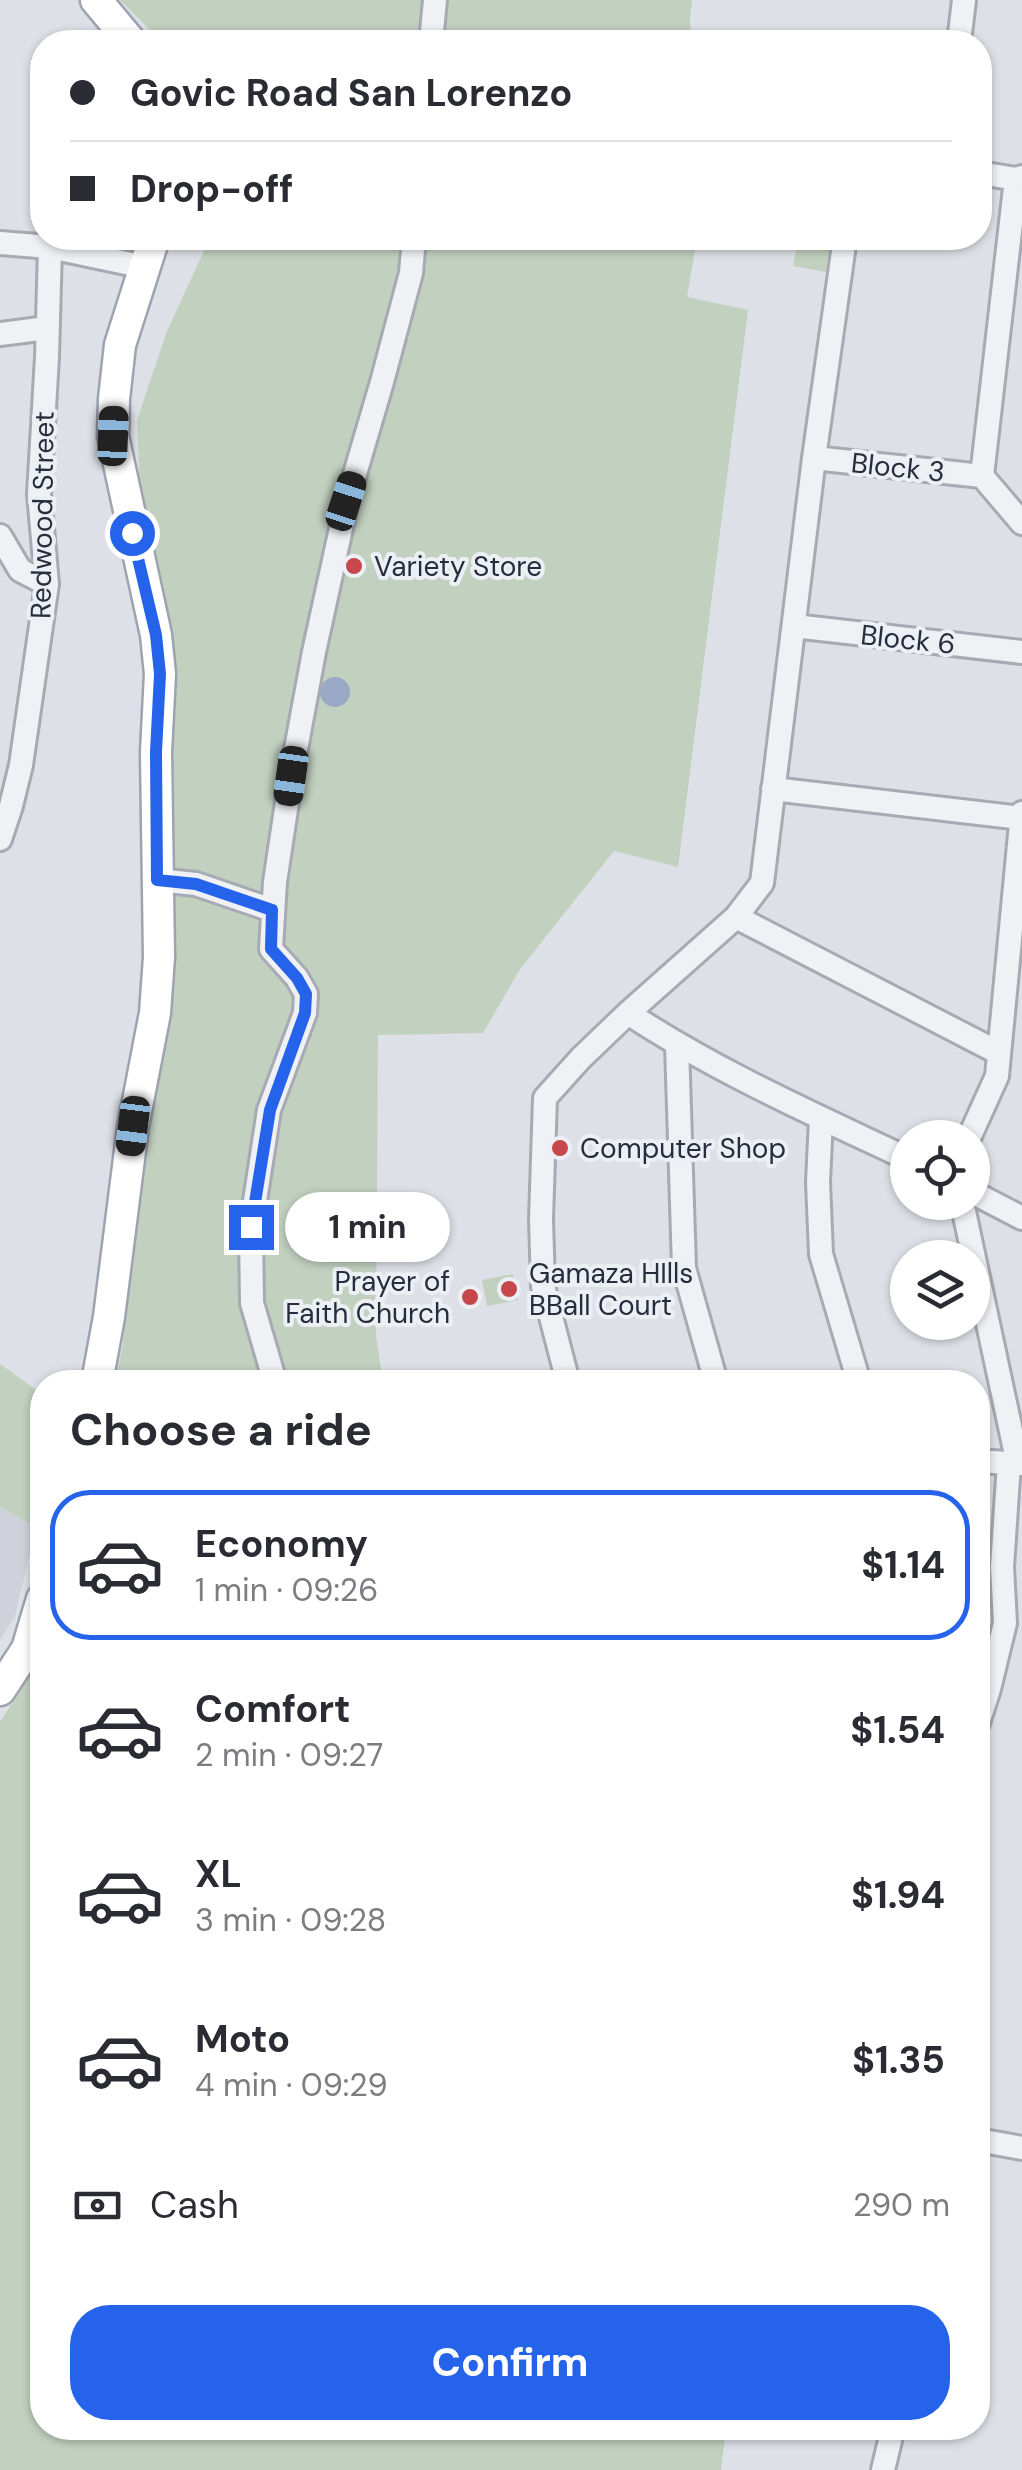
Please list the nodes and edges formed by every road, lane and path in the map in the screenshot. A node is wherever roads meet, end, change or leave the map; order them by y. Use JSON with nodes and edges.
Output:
{"nodes":[{"id":1,"x":96,"y":0,"type":"edge"},
{"id":2,"x":434,"y":0,"type":"edge"},
{"id":3,"x":964,"y":0,"type":"edge"},
{"id":4,"x":121,"y":30,"type":"edge"},
{"id":5,"x":433,"y":30,"type":"edge"},
{"id":6,"x":960,"y":30,"type":"edge"},
{"id":7,"x":992,"y":174,"type":"edge"},
{"id":8,"x":1019,"y":178,"type":"edge"},
{"id":9,"x":0,"y":243,"type":"edge"},
{"id":10,"x":30,"y":245,"type":"edge"},
{"id":11,"x":50,"y":250,"type":"edge"},
{"id":12,"x":116,"y":250,"type":"edge"},
{"id":13,"x":413,"y":250,"type":"edge"},
{"id":14,"x":843,"y":250,"type":"edge"},
{"id":15,"x":149,"y":252,"type":"edge"},
{"id":16,"x":46,"y":328,"type":"junction"},
{"id":17,"x":0,"y":334,"type":"edge"},
{"id":18,"x":814,"y":458,"type":"junction"},
{"id":19,"x":982,"y":476,"type":"junction"},
{"id":20,"x":1022,"y":524,"type":"edge"},
{"id":21,"x":0,"y":536,"type":"edge"},
{"id":22,"x":47,"y":584,"type":"junction"},
{"id":23,"x":794,"y":626,"type":"junction"},
{"id":24,"x":1022,"y":652,"type":"edge"},
{"id":25,"x":11,"y":761,"type":"edge"},
{"id":26,"x":773,"y":789,"type":"junction"},
{"id":27,"x":1022,"y":815,"type":"edge"},
{"id":28,"x":0,"y":839,"type":"edge"},
{"id":29,"x":157,"y":880,"type":"junction"},
{"id":30,"x":272,"y":910,"type":"junction"},
{"id":31,"x":736,"y":917,"type":"junction"},
{"id":32,"x":632,"y":1009,"type":"junction"},
{"id":33,"x":677,"y":1045,"type":"junction"},
{"id":34,"x":999,"y":1053,"type":"junction"},
{"id":35,"x":820,"y":1118,"type":"junction"},
{"id":36,"x":977,"y":1120,"type":"edge"},
{"id":37,"x":890,"y":1151,"type":"edge"},
{"id":38,"x":990,"y":1201,"type":"edge"},
{"id":39,"x":1022,"y":1218,"type":"edge"},
{"id":40,"x":966,"y":1220,"type":"edge"},
{"id":41,"x":99,"y":1370,"type":"edge"},
{"id":42,"x":272,"y":1370,"type":"edge"},
{"id":43,"x":565,"y":1370,"type":"edge"},
{"id":44,"x":713,"y":1370,"type":"edge"},
{"id":45,"x":855,"y":1370,"type":"edge"},
{"id":46,"x":990,"y":1462,"type":"edge"},
{"id":47,"x":1016,"y":1464,"type":"edge"},
{"id":48,"x":1014,"y":1623,"type":"edge"},
{"id":49,"x":30,"y":1638,"type":"edge"},
{"id":50,"x":990,"y":1689,"type":"edge"},
{"id":51,"x":0,"y":1690,"type":"edge"},
{"id":52,"x":990,"y":2142,"type":"edge"},
{"id":53,"x":1022,"y":2148,"type":"edge"},
{"id":54,"x":890,"y":2440,"type":"edge"},
{"id":55,"x":883,"y":2470,"type":"edge"}],
"edges":[{"from":1,"to":4,"type":"main road"},
{"from":2,"to":5,"type":"street"},
{"from":3,"to":6,"type":"street"},
{"from":7,"to":8,"type":"street"},
{"from":8,"to":19,"type":"street"},
{"from":9,"to":10,"type":"street"},
{"from":11,"to":16,"type":"street","name":"Redwood Street"},
{"from":12,"to":15,"type":"street"},
{"from":13,"to":30,"type":"street"},
{"from":14,"to":18,"type":"street"},
{"from":15,"to":29,"type":"main road"},
{"from":16,"to":17,"type":"street"},
{"from":16,"to":22,"type":"street","name":"Redwood Street"},
{"from":18,"to":19,"type":"street","name":"Block 3"},
{"from":18,"to":23,"type":"street"},
{"from":19,"to":20,"type":"street"},
{"from":21,"to":22,"type":"street"},
{"from":22,"to":25,"type":"street","name":"Redwood Street"},
{"from":23,"to":24,"type":"street","name":"Block 6"},
{"from":23,"to":26,"type":"street"},
{"from":25,"to":28,"type":"street","name":"Redwood Street"},
{"from":26,"to":27,"type":"street"},
{"from":26,"to":31,"type":"street"},
{"from":27,"to":34,"type":"street"},
{"from":29,"to":30,"type":"street"},
{"from":29,"to":41,"type":"main road"},
{"from":30,"to":42,"type":"street"},
{"from":31,"to":32,"type":"street"},
{"from":31,"to":34,"type":"street"},
{"from":32,"to":33,"type":"street"},
{"from":32,"to":43,"type":"street"},
{"from":33,"to":35,"type":"street"},
{"from":33,"to":44,"type":"street"},
{"from":34,"to":36,"type":"street"},
{"from":35,"to":37,"type":"street"},
{"from":35,"to":45,"type":"street"},
{"from":38,"to":39,"type":"street"},
{"from":40,"to":47,"type":"street"},
{"from":46,"to":47,"type":"street"},
{"from":47,"to":48,"type":"street"},
{"from":48,"to":50,"type":"street"},
{"from":49,"to":51,"type":"main road"},
{"from":52,"to":53,"type":"street"},
{"from":54,"to":55,"type":"street"}]}
